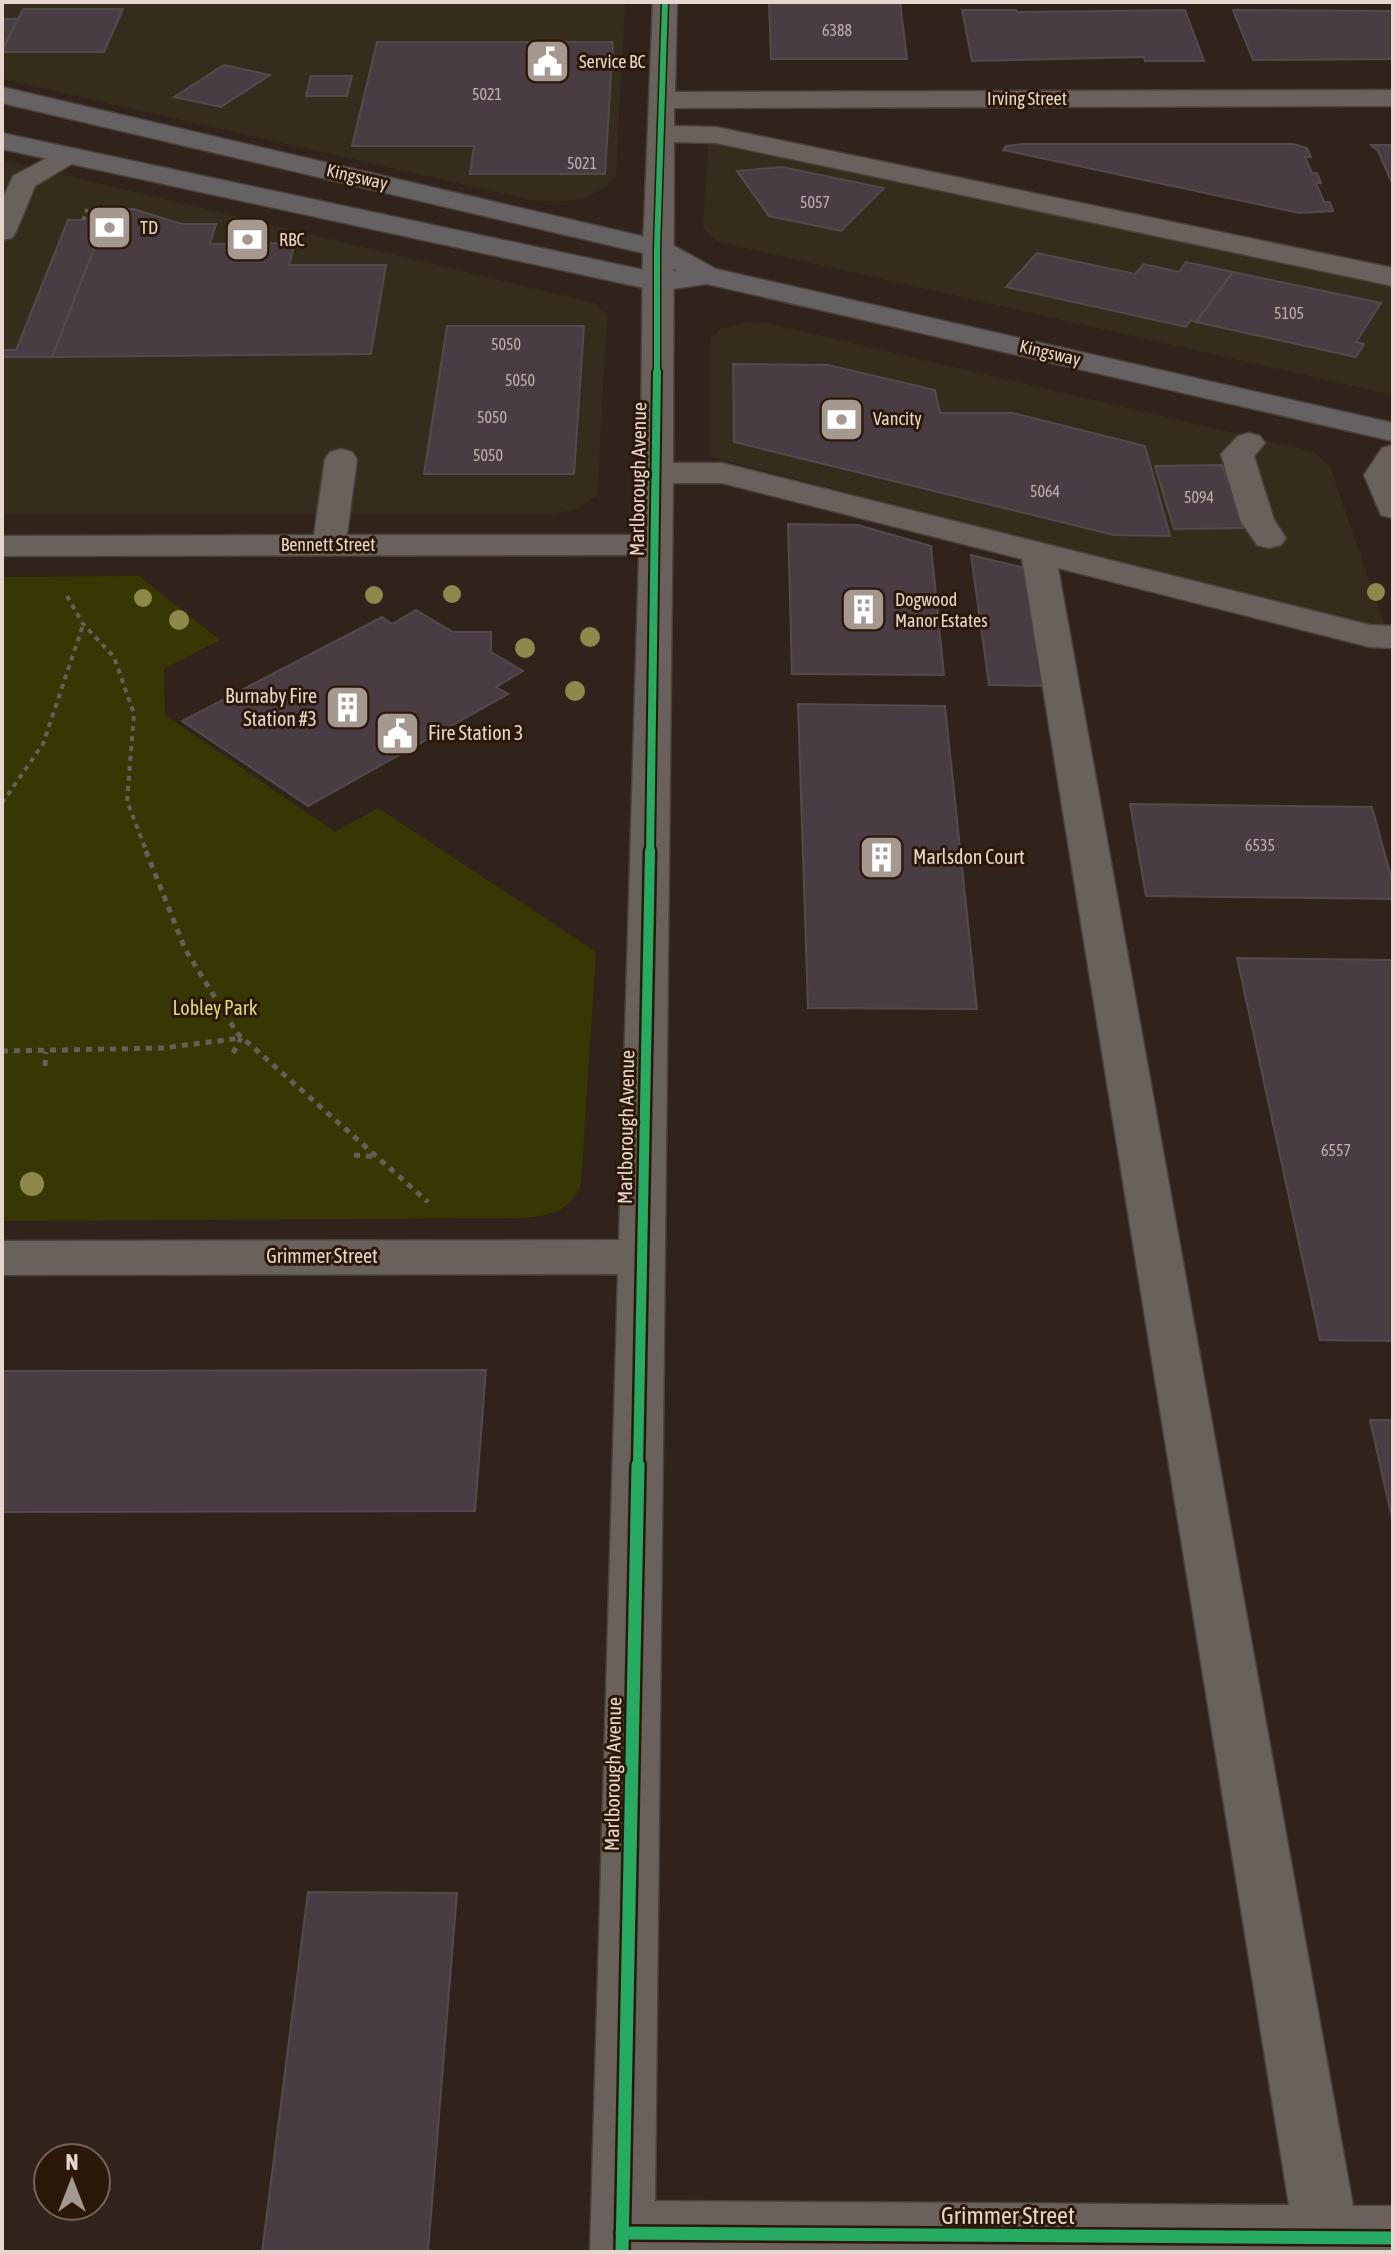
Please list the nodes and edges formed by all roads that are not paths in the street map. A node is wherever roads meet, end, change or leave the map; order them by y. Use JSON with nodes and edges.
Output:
{"nodes":[{"id":1,"x":665,"y":2,"type":"edge"},
{"id":2,"x":2,"y":95,"type":"edge"},
{"id":3,"x":1393,"y":98,"type":"edge"},
{"id":4,"x":662,"y":100,"type":"junction"},
{"id":5,"x":661,"y":134,"type":"junction"},
{"id":6,"x":2,"y":141,"type":"edge"},
{"id":7,"x":66,"y":156,"type":"junction"},
{"id":8,"x":2,"y":232,"type":"edge"},
{"id":9,"x":657,"y":248,"type":"junction"},
{"id":10,"x":707,"y":275,"type":"junction"},
{"id":11,"x":1393,"y":277,"type":"edge"},
{"id":12,"x":658,"y":282,"type":"junction"},
{"id":13,"x":1393,"y":432,"type":"edge"},
{"id":14,"x":1249,"y":443,"type":"dead end"},
{"id":15,"x":1393,"y":455,"type":"edge"},
{"id":16,"x":341,"y":459,"type":"dead end"},
{"id":17,"x":657,"y":473,"type":"junction"},
{"id":18,"x":1393,"y":508,"type":"edge"},
{"id":19,"x":1269,"y":538,"type":"dead end"},
{"id":20,"x":329,"y":545,"type":"junction"},
{"id":21,"x":655,"y":545,"type":"junction"},
{"id":22,"x":2,"y":546,"type":"edge"},
{"id":23,"x":1038,"y":552,"type":"junction"},
{"id":24,"x":1393,"y":637,"type":"edge"},
{"id":25,"x":641,"y":1257,"type":"junction"},
{"id":26,"x":2,"y":1258,"type":"edge"},
{"id":27,"x":1393,"y":2238,"type":"edge"},
{"id":28,"x":622,"y":2243,"type":"edge"},
{"id":29,"x":1328,"y":2244,"type":"edge"}],
"edges":[{"from":1,"to":4,"type":"street","name":"Marlborough Avenue"},
{"from":2,"to":9,"type":"main road","name":"Kingsway"},
{"from":3,"to":4,"type":"street","name":"Irving Street"},
{"from":4,"to":5,"type":"street","name":"Marlborough Avenue"},
{"from":5,"to":9,"type":"street","name":"Marlborough Avenue"},
{"from":5,"to":11,"type":"street"},
{"from":6,"to":7,"type":"main road","name":"Kingsway"},
{"from":7,"to":8,"type":"street"},
{"from":7,"to":12,"type":"main road","name":"Kingsway"},
{"from":9,"to":10,"type":"main road","name":"Kingsway"},
{"from":9,"to":12,"type":"street","name":"Marlborough Avenue"},
{"from":10,"to":12,"type":"main road","name":"Kingsway"},
{"from":10,"to":13,"type":"main road","name":"Kingsway"},
{"from":12,"to":17,"type":"street","name":"Marlborough Avenue"},
{"from":14,"to":19,"type":"street"},
{"from":15,"to":18,"type":"street"},
{"from":16,"to":20,"type":"street"},
{"from":17,"to":21,"type":"street","name":"Marlborough Avenue"},
{"from":17,"to":23,"type":"street"},
{"from":20,"to":21,"type":"street","name":"Bennett Street"},
{"from":20,"to":22,"type":"street","name":"Bennett Street"},
{"from":21,"to":25,"type":"street","name":"Marlborough Avenue"},
{"from":23,"to":24,"type":"street"},
{"from":23,"to":29,"type":"street"},
{"from":25,"to":26,"type":"street","name":"Grimmer Street"},
{"from":25,"to":28,"type":"street","name":"Marlborough Avenue"},
{"from":27,"to":29,"type":"street","name":"Grimmer Street"},
{"from":28,"to":29,"type":"street","name":"Grimmer Street"}]}
